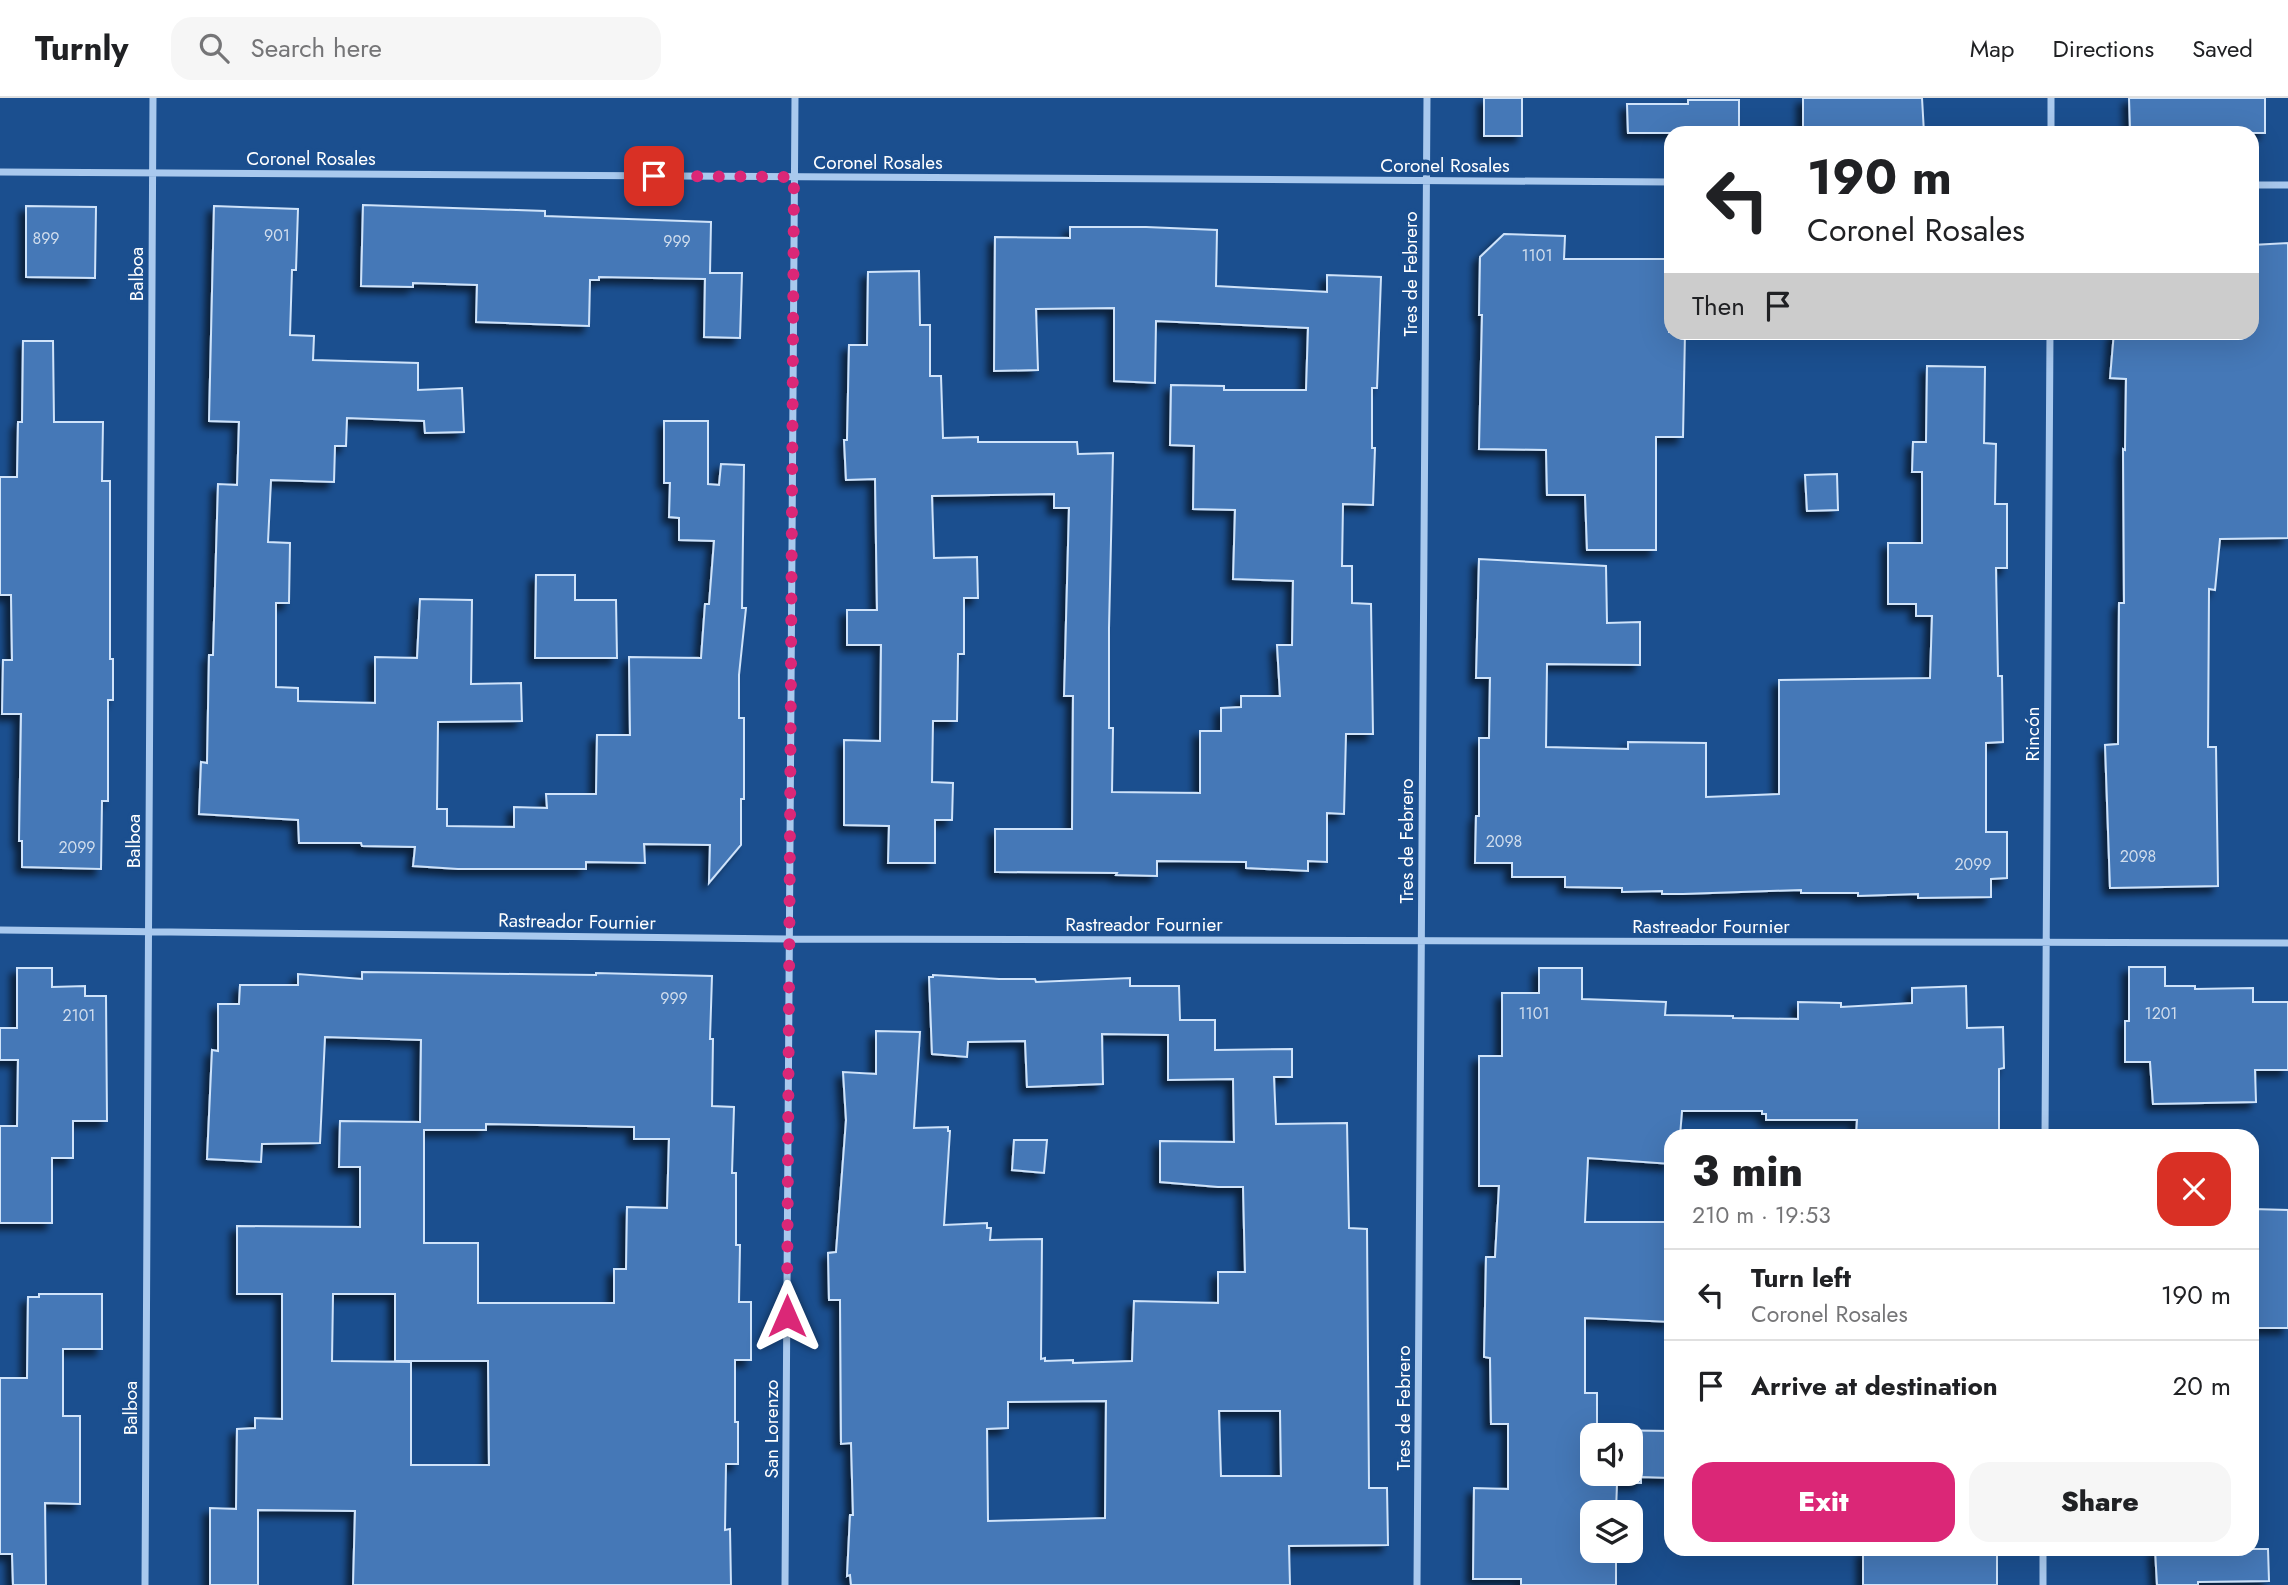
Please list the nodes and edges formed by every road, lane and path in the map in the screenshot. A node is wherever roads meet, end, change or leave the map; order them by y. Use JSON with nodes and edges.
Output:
{"nodes":[{"id":1,"x":153,"y":98,"type":"edge"},
{"id":2,"x":795,"y":98,"type":"edge"},
{"id":3,"x":1427,"y":98,"type":"edge"},
{"id":4,"x":2051,"y":98,"type":"edge"},
{"id":5,"x":2051,"y":126,"type":"edge"},
{"id":6,"x":0,"y":172,"type":"edge"},
{"id":7,"x":152,"y":173,"type":"junction"},
{"id":8,"x":794,"y":177,"type":"junction"},
{"id":9,"x":1426,"y":181,"type":"junction"},
{"id":10,"x":1664,"y":182,"type":"edge"},
{"id":11,"x":2259,"y":185,"type":"edge"},
{"id":12,"x":2288,"y":185,"type":"edge"},
{"id":13,"x":2050,"y":340,"type":"edge"},
{"id":14,"x":0,"y":930,"type":"edge"},
{"id":15,"x":148,"y":932,"type":"junction"},
{"id":16,"x":790,"y":939,"type":"junction"},
{"id":17,"x":1422,"y":941,"type":"junction"},
{"id":18,"x":2046,"y":942,"type":"junction"},
{"id":19,"x":2288,"y":943,"type":"edge"},
{"id":20,"x":2045,"y":1129,"type":"edge"},
{"id":21,"x":2043,"y":1556,"type":"edge"},
{"id":22,"x":145,"y":1585,"type":"edge"},
{"id":23,"x":785,"y":1585,"type":"edge"},
{"id":24,"x":1418,"y":1585,"type":"edge"},
{"id":25,"x":2043,"y":1585,"type":"edge"}],
"edges":[{"from":1,"to":7,"type":"street","name":"Balboa"},
{"from":2,"to":8,"type":"street","name":"San Lorenzo"},
{"from":3,"to":9,"type":"street","name":"Tres de Febrero"},
{"from":4,"to":5,"type":"street"},
{"from":6,"to":7,"type":"street","name":"Coronel Rosales"},
{"from":7,"to":8,"type":"street","name":"Coronel Rosales"},
{"from":7,"to":15,"type":"street","name":"Balboa"},
{"from":8,"to":9,"type":"street","name":"Coronel Rosales"},
{"from":8,"to":16,"type":"street","name":"San Lorenzo"},
{"from":9,"to":10,"type":"street","name":"Coronel Rosales"},
{"from":9,"to":17,"type":"street","name":"Tres de Febrero"},
{"from":11,"to":12,"type":"street"},
{"from":13,"to":18,"type":"street","name":"Rincón"},
{"from":14,"to":15,"type":"street","name":"Rastreador Fournier"},
{"from":15,"to":16,"type":"street","name":"Rastreador Fournier"},
{"from":15,"to":22,"type":"street","name":"Balboa"},
{"from":16,"to":17,"type":"street","name":"Rastreador Fournier"},
{"from":16,"to":23,"type":"street","name":"San Lorenzo"},
{"from":17,"to":18,"type":"street","name":"Rastreador Fournier"},
{"from":17,"to":24,"type":"street","name":"Tres de Febrero"},
{"from":18,"to":19,"type":"street","name":"Rastreador Fournier"},
{"from":18,"to":20,"type":"street","name":"Rincón"},
{"from":21,"to":25,"type":"street"}]}
